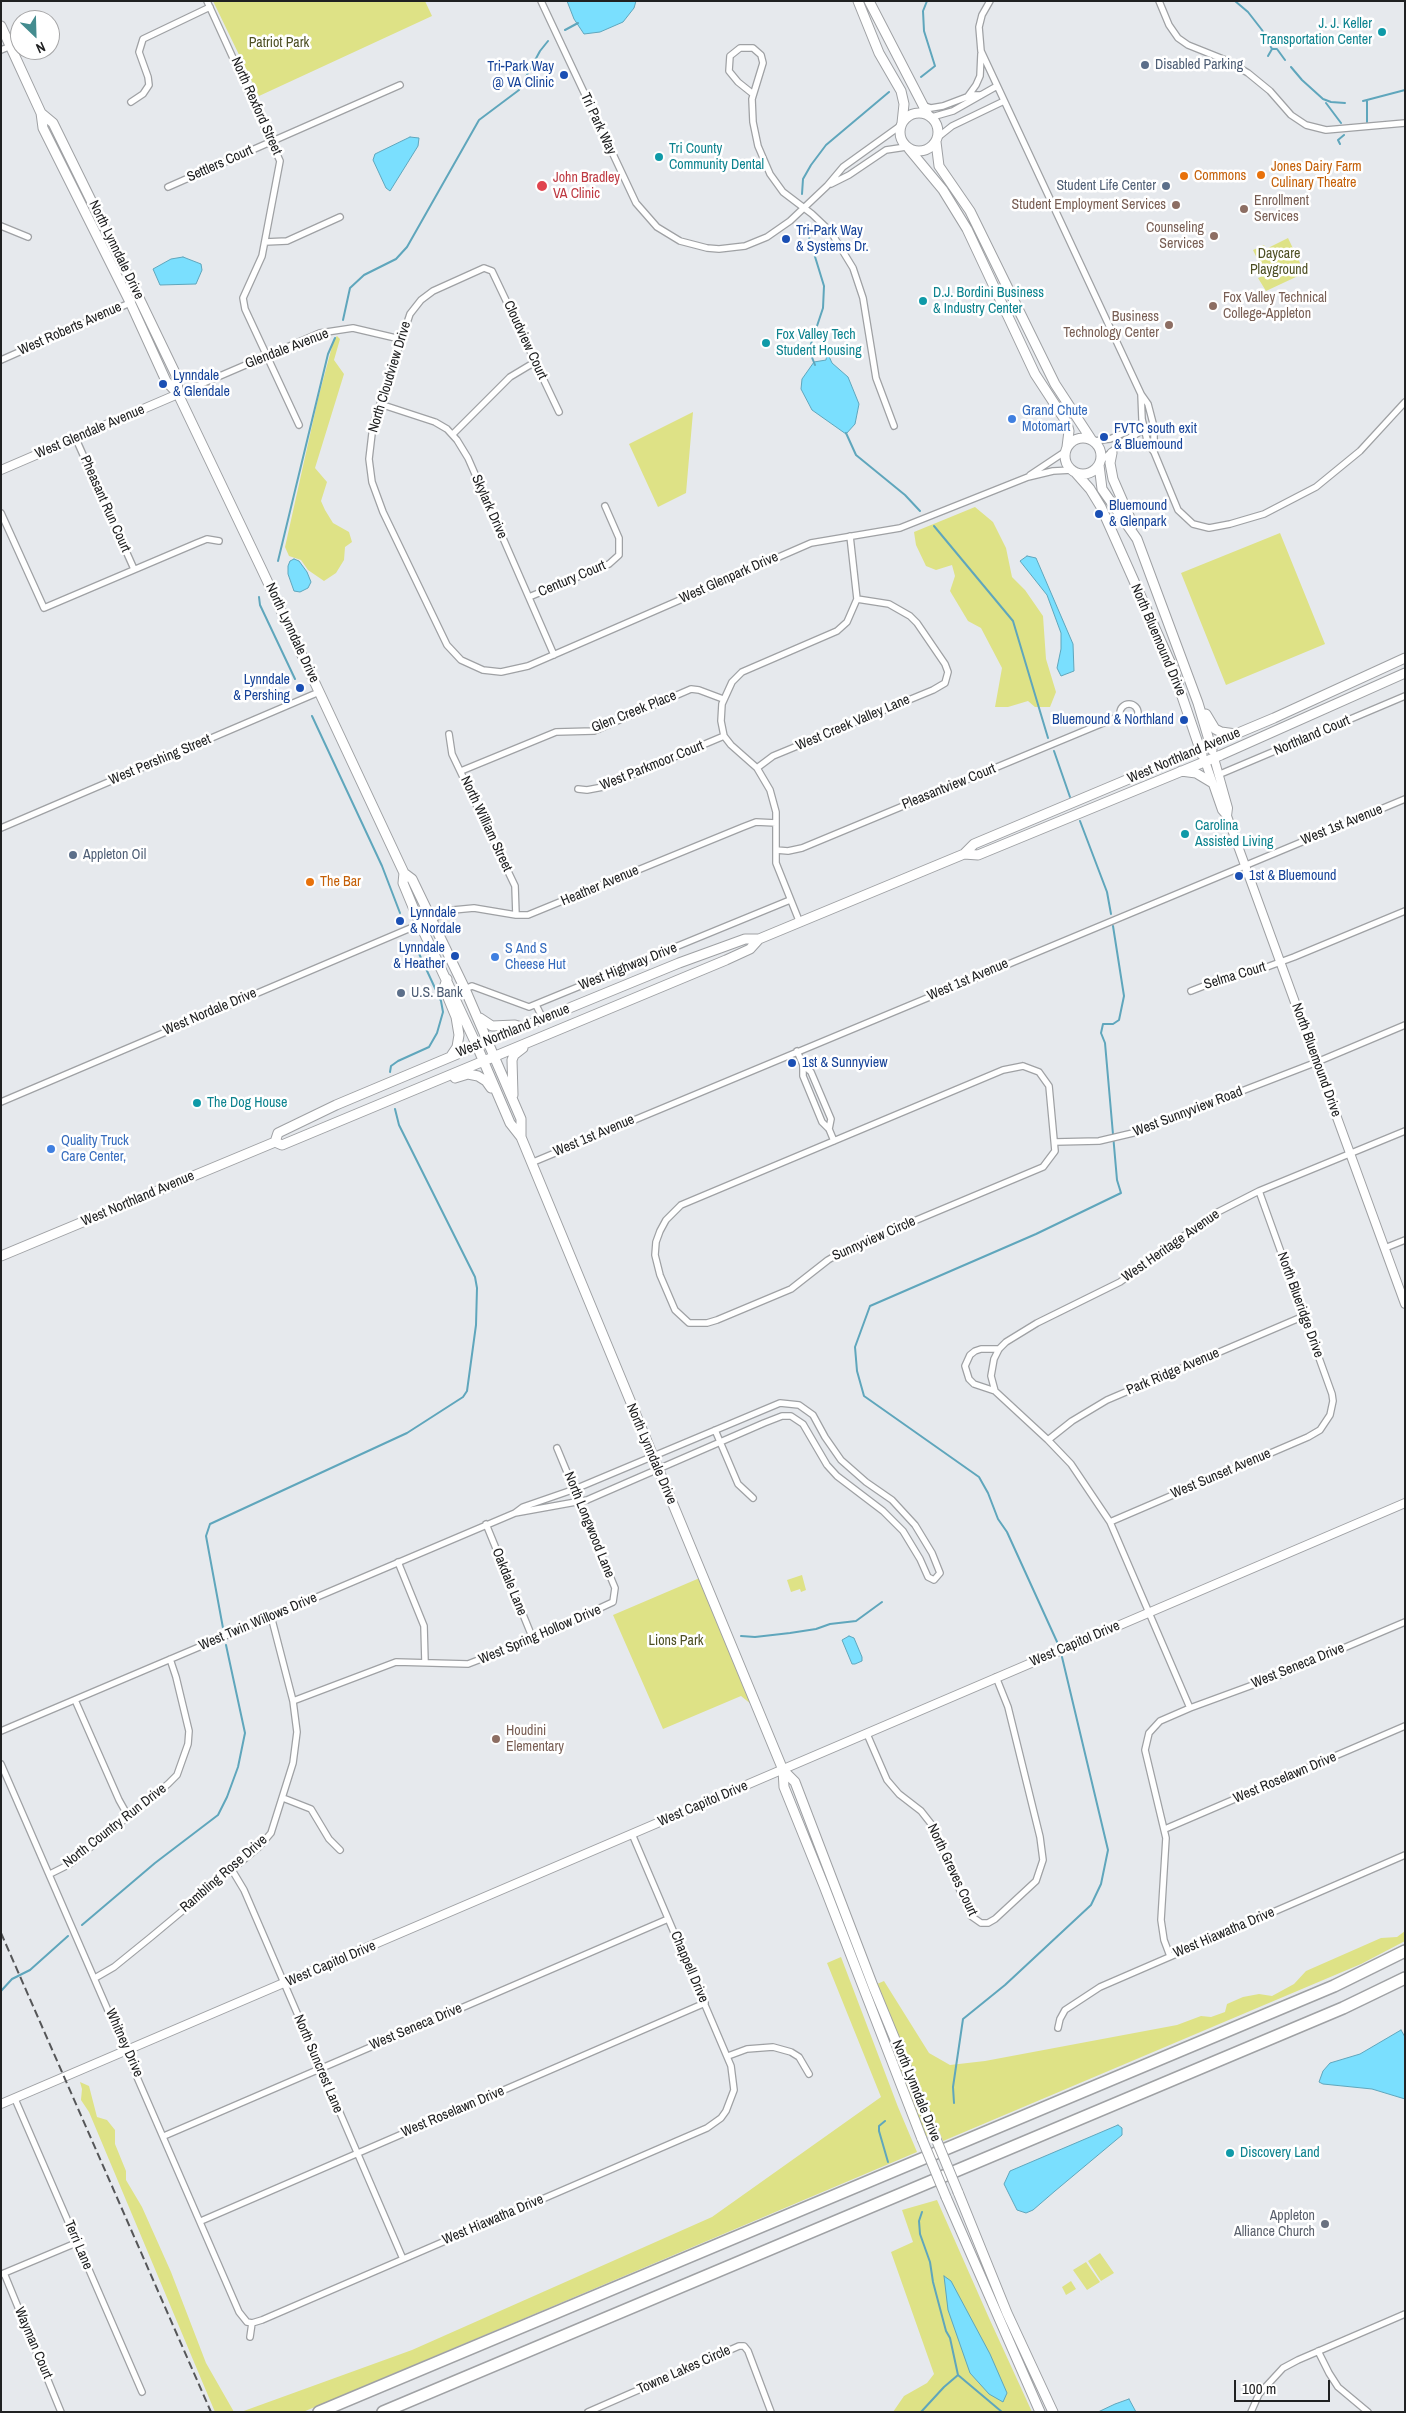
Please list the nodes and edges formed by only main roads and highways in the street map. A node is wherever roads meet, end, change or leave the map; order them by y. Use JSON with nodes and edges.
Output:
{"nodes":[{"id":1,"x":858,"y":1,"type":"edge"},
{"id":2,"x":870,"y":1,"type":"edge"},
{"id":3,"x":1,"y":26,"type":"edge"},
{"id":4,"x":41,"y":113,"type":"junction"},
{"id":5,"x":930,"y":116,"type":"junction"},
{"id":6,"x":901,"y":124,"type":"junction"},
{"id":7,"x":937,"y":140,"type":"junction"},
{"id":8,"x":908,"y":148,"type":"junction"},
{"id":9,"x":178,"y":394,"type":"junction"},
{"id":10,"x":1093,"y":440,"type":"junction"},
{"id":11,"x":1067,"y":449,"type":"junction"},
{"id":12,"x":1112,"y":453,"type":"road end"},
{"id":13,"x":1100,"y":463,"type":"junction"},
{"id":14,"x":1073,"y":471,"type":"junction"},
{"id":15,"x":1137,"y":539,"type":"junction"},
{"id":16,"x":1405,"y":658,"type":"edge"},
{"id":17,"x":1405,"y":673,"type":"edge"},
{"id":18,"x":1198,"y":703,"type":"junction"},
{"id":19,"x":1236,"y":734,"type":"junction"},
{"id":20,"x":1210,"y":746,"type":"junction"},
{"id":21,"x":1200,"y":749,"type":"junction"},
{"id":22,"x":1214,"y":758,"type":"junction"},
{"id":23,"x":1205,"y":761,"type":"junction"},
{"id":24,"x":1181,"y":771,"type":"junction"},
{"id":25,"x":1211,"y":782,"type":"road end"},
{"id":26,"x":964,"y":854,"type":"junction"},
{"id":27,"x":404,"y":873,"type":"junction"},
{"id":28,"x":760,"y":939,"type":"junction"},
{"id":29,"x":447,"y":979,"type":"junction"},
{"id":30,"x":477,"y":1014,"type":"junction"},
{"id":31,"x":522,"y":1027,"type":"junction"},
{"id":32,"x":534,"y":1040,"type":"junction"},
{"id":33,"x":489,"y":1041,"type":"junction"},
{"id":34,"x":477,"y":1046,"type":"junction"},
{"id":35,"x":496,"y":1056,"type":"junction"},
{"id":36,"x":451,"y":1057,"type":"junction"},
{"id":37,"x":484,"y":1060,"type":"junction"},
{"id":38,"x":410,"y":1091,"type":"junction"},
{"id":39,"x":497,"y":1092,"type":"junction"},
{"id":40,"x":512,"y":1097,"type":"junction"},
{"id":41,"x":521,"y":1137,"type":"junction"},
{"id":42,"x":275,"y":1142,"type":"junction"},
{"id":43,"x":1,"y":1256,"type":"edge"},
{"id":44,"x":783,"y":1770,"type":"junction"},
{"id":45,"x":1405,"y":1951,"type":"edge"},
{"id":46,"x":1405,"y":1978,"type":"edge"},
{"id":47,"x":319,"y":2412,"type":"edge"},
{"id":48,"x":383,"y":2412,"type":"edge"},
{"id":49,"x":1040,"y":2412,"type":"edge"},
{"id":50,"x":1053,"y":2412,"type":"edge"}],
"edges":[{"from":1,"to":6,"type":"main road"},
{"from":2,"to":5,"type":"main road"},
{"from":3,"to":4,"type":"main road","name":"North Lynndale Drive"},
{"from":4,"to":9,"type":"main road","name":"North Lynndale Drive"},
{"from":4,"to":9,"type":"main road","name":"North Lynndale Drive"},
{"from":5,"to":6,"type":"main road"},
{"from":5,"to":7,"type":"main road"},
{"from":6,"to":8,"type":"main road"},
{"from":7,"to":8,"type":"main road"},
{"from":7,"to":10,"type":"main road"},
{"from":8,"to":11,"type":"main road"},
{"from":9,"to":27,"type":"main road","name":"North Lynndale Drive"},
{"from":10,"to":11,"type":"main road"},
{"from":10,"to":13,"type":"main road"},
{"from":11,"to":14,"type":"main road"},
{"from":12,"to":15,"type":"main road"},
{"from":13,"to":14,"type":"main road"},
{"from":13,"to":15,"type":"main road","name":"North Bluemound Drive"},
{"from":14,"to":21,"type":"main road","name":"North Bluemound Drive"},
{"from":15,"to":18,"type":"main road","name":"North Bluemound Drive"},
{"from":16,"to":19,"type":"main road","name":"West Northland Avenue"},
{"from":17,"to":22,"type":"main road","name":"West Northland Avenue"},
{"from":18,"to":19,"type":"main road"},
{"from":18,"to":20,"type":"main road","name":"North Bluemound Drive"},
{"from":19,"to":20,"type":"main road","name":"West Northland Avenue"},
{"from":20,"to":21,"type":"main road","name":"West Northland Avenue"},
{"from":20,"to":22,"type":"main road","name":"North Bluemound Drive"},
{"from":21,"to":23,"type":"main road","name":"North Bluemound Drive"},
{"from":21,"to":26,"type":"main road","name":"West Northland Avenue"},
{"from":22,"to":23,"type":"main road","name":"West Northland Avenue"},
{"from":23,"to":24,"type":"main road","name":"West Northland Avenue"},
{"from":24,"to":25,"type":"main road"},
{"from":24,"to":26,"type":"main road","name":"West Northland Avenue"},
{"from":26,"to":28,"type":"main road","name":"West Northland Avenue"},
{"from":27,"to":29,"type":"main road","name":"North Lynndale Drive"},
{"from":27,"to":30,"type":"main road","name":"North Lynndale Drive"},
{"from":28,"to":31,"type":"main road","name":"West Northland Avenue"},
{"from":28,"to":32,"type":"main road","name":"West Northland Avenue"},
{"from":29,"to":34,"type":"main road","name":"North Lynndale Drive"},
{"from":29,"to":36,"type":"main road"},
{"from":30,"to":31,"type":"main road"},
{"from":30,"to":33,"type":"main road","name":"North Lynndale Drive"},
{"from":31,"to":33,"type":"main road","name":"West Northland Avenue"},
{"from":32,"to":35,"type":"main road","name":"West Northland Avenue"},
{"from":32,"to":40,"type":"main road"},
{"from":33,"to":34,"type":"main road","name":"West Northland Avenue"},
{"from":33,"to":35,"type":"main road","name":"North Lynndale Drive"},
{"from":34,"to":36,"type":"main road","name":"West Northland Avenue"},
{"from":34,"to":37,"type":"main road","name":"North Lynndale Drive"},
{"from":35,"to":37,"type":"main road","name":"West Northland Avenue"},
{"from":35,"to":40,"type":"main road","name":"North Lynndale Drive"},
{"from":36,"to":42,"type":"main road","name":"West Northland Avenue"},
{"from":37,"to":38,"type":"main road","name":"West Northland Avenue"},
{"from":37,"to":39,"type":"main road","name":"North Lynndale Drive"},
{"from":38,"to":39,"type":"main road"},
{"from":38,"to":42,"type":"main road","name":"West Northland Avenue"},
{"from":39,"to":41,"type":"main road","name":"North Lynndale Drive"},
{"from":40,"to":41,"type":"main road","name":"North Lynndale Drive"},
{"from":41,"to":44,"type":"main road","name":"North Lynndale Drive"},
{"from":42,"to":43,"type":"main road","name":"West Northland Avenue"},
{"from":44,"to":49,"type":"main road","name":"North Lynndale Drive","bridge":true},
{"from":44,"to":50,"type":"main road","name":"North Lynndale Drive","bridge":true},
{"from":45,"to":47,"type":"highway"},
{"from":46,"to":48,"type":"highway"}]}
